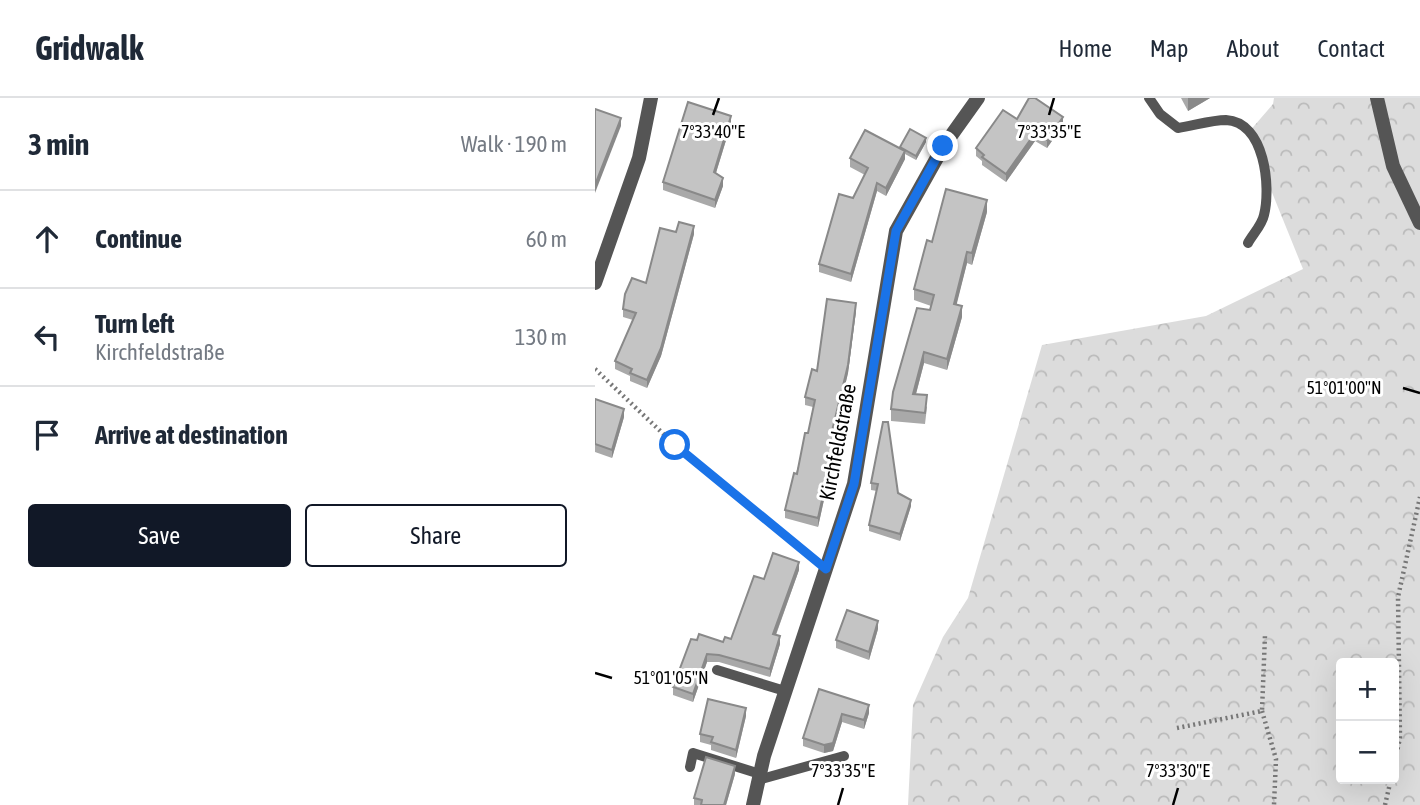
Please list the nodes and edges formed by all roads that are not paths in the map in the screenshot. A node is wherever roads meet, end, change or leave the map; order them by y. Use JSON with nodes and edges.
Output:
{"nodes":[{"id":1,"x":651,"y":98,"type":"edge"},
{"id":2,"x":978,"y":98,"type":"edge"},
{"id":3,"x":1149,"y":98,"type":"edge"},
{"id":4,"x":1377,"y":98,"type":"edge"},
{"id":5,"x":1420,"y":223,"type":"edge"},
{"id":6,"x":1248,"y":243,"type":"dead end"},
{"id":7,"x":595,"y":283,"type":"edge"},
{"id":8,"x":716,"y":670,"type":"dead end"},
{"id":9,"x":785,"y":691,"type":"junction"},
{"id":10,"x":844,"y":756,"type":"dead end"},
{"id":11,"x":690,"y":767,"type":"dead end"},
{"id":12,"x":759,"y":777,"type":"junction"},
{"id":13,"x":753,"y":805,"type":"edge"}],
"edges":[{"from":1,"to":7,"type":"street"},
{"from":2,"to":9,"type":"street","name":"Kirchfeldstraße"},
{"from":3,"to":6,"type":"lane"},
{"from":4,"to":5,"type":"street"},
{"from":8,"to":9,"type":"lane"},
{"from":9,"to":12,"type":"street","name":"Kirchfeldstraße"},
{"from":10,"to":12,"type":"lane"},
{"from":11,"to":12,"type":"lane"},
{"from":12,"to":13,"type":"street","name":"Kirchfeldstraße"}]}
